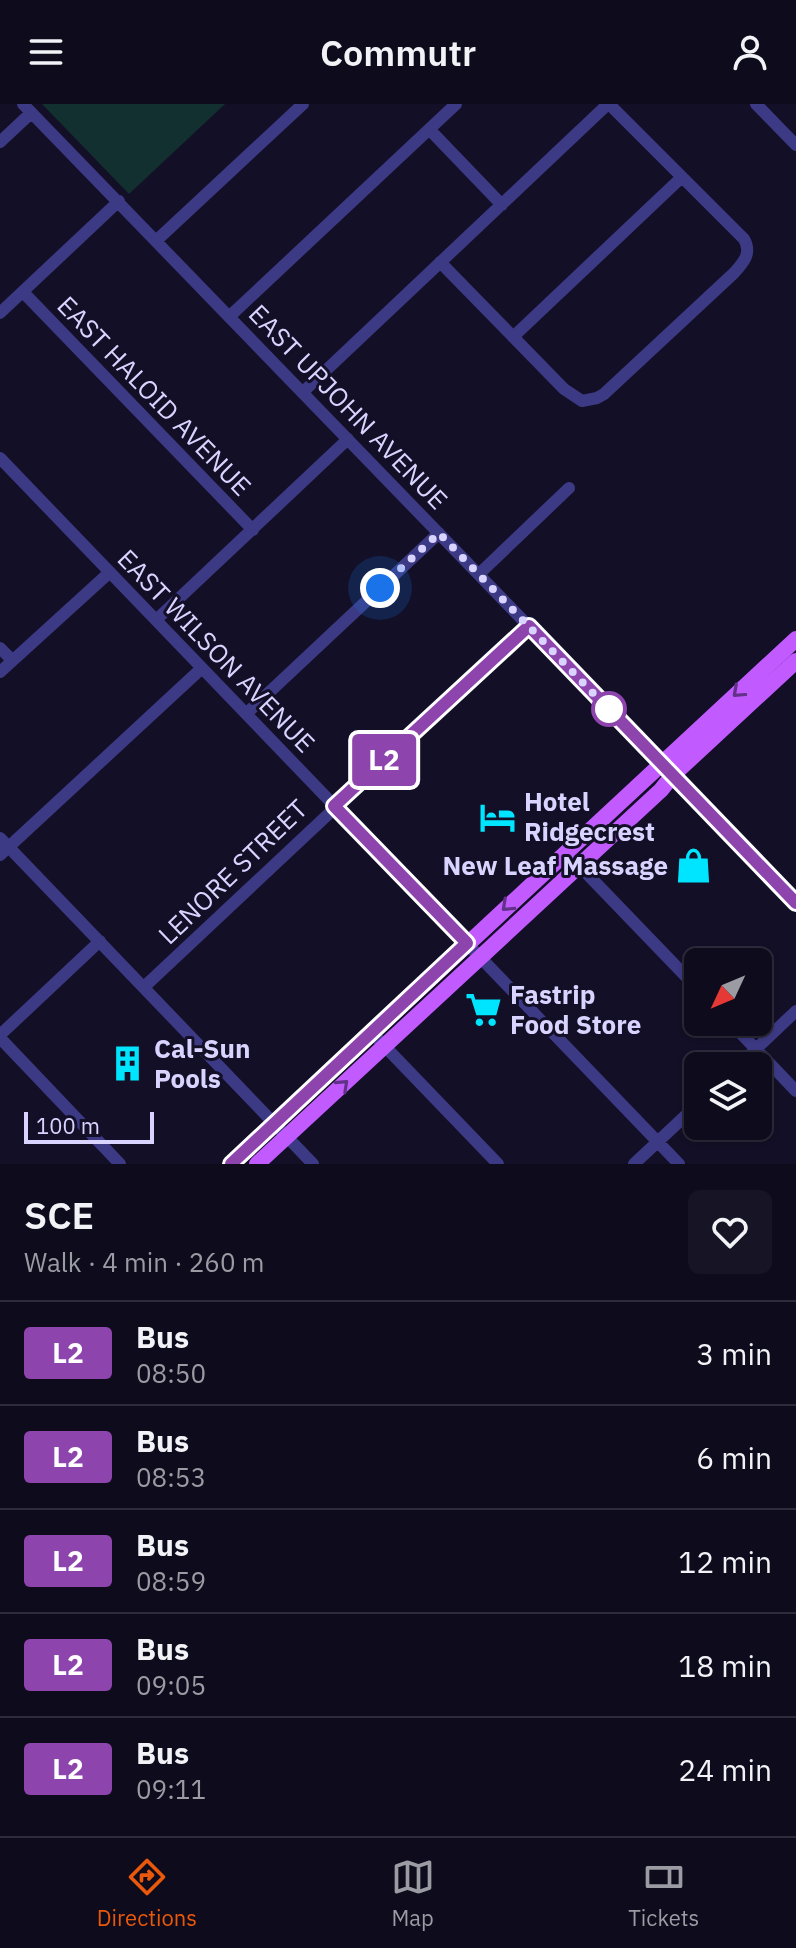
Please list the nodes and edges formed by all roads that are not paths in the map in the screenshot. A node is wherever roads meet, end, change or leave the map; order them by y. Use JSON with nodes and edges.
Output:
{"nodes":[{"id":1,"x":303,"y":104,"type":"edge"},
{"id":2,"x":456,"y":104,"type":"edge"},
{"id":3,"x":608,"y":104,"type":"edge"},
{"id":4,"x":756,"y":104,"type":"edge"},
{"id":5,"x":27,"y":109,"type":"edge"},
{"id":6,"x":429,"y":129,"type":"junction"},
{"id":7,"x":0,"y":142,"type":"edge"},
{"id":8,"x":796,"y":145,"type":"edge"},
{"id":9,"x":682,"y":177,"type":"junction"},
{"id":10,"x":119,"y":201,"type":"junction"},
{"id":11,"x":502,"y":205,"type":"junction"},
{"id":12,"x":157,"y":240,"type":"junction"},
{"id":13,"x":440,"y":262,"type":"junction"},
{"id":14,"x":23,"y":292,"type":"junction"},
{"id":15,"x":0,"y":313,"type":"edge"},
{"id":16,"x":230,"y":316,"type":"junction"},
{"id":17,"x":513,"y":337,"type":"junction"},
{"id":18,"x":303,"y":392,"type":"junction"},
{"id":19,"x":348,"y":439,"type":"junction"},
{"id":20,"x":0,"y":458,"type":"edge"},
{"id":21,"x":569,"y":488,"type":"dead end"},
{"id":22,"x":253,"y":530,"type":"junction"},
{"id":23,"x":439,"y":533,"type":"junction"},
{"id":24,"x":110,"y":572,"type":"junction"},
{"id":25,"x":479,"y":574,"type":"junction"},
{"id":26,"x":156,"y":620,"type":"junction"},
{"id":27,"x":529,"y":626,"type":"junction"},
{"id":28,"x":796,"y":639,"type":"edge"},
{"id":29,"x":0,"y":648,"type":"edge"},
{"id":30,"x":12,"y":660,"type":"junction"},
{"id":31,"x":796,"y":661,"type":"edge"},
{"id":32,"x":202,"y":668,"type":"junction"},
{"id":33,"x":0,"y":672,"type":"edge"},
{"id":34,"x":247,"y":713,"type":"junction"},
{"id":35,"x":661,"y":763,"type":"junction"},
{"id":36,"x":673,"y":775,"type":"junction"},
{"id":37,"x":334,"y":806,"type":"junction"},
{"id":38,"x":3,"y":847,"type":"edge"},
{"id":39,"x":566,"y":852,"type":"junction"},
{"id":40,"x":579,"y":866,"type":"junction"},
{"id":41,"x":796,"y":903,"type":"edge"},
{"id":42,"x":100,"y":941,"type":"junction"},
{"id":43,"x":467,"y":943,"type":"junction"},
{"id":44,"x":481,"y":958,"type":"junction"},
{"id":45,"x":684,"y":975,"type":"edge"},
{"id":46,"x":144,"y":987,"type":"junction"},
{"id":47,"x":796,"y":1011,"type":"edge"},
{"id":48,"x":372,"y":1033,"type":"junction"},
{"id":49,"x":0,"y":1036,"type":"edge"},
{"id":50,"x":743,"y":1036,"type":"edge"},
{"id":51,"x":385,"y":1046,"type":"junction"},
{"id":52,"x":755,"y":1049,"type":"junction"},
{"id":53,"x":752,"y":1052,"type":"edge"},
{"id":54,"x":796,"y":1091,"type":"edge"},
{"id":55,"x":684,"y":1117,"type":"edge"},
{"id":56,"x":275,"y":1122,"type":"junction"},
{"id":57,"x":286,"y":1138,"type":"junction"},
{"id":58,"x":658,"y":1142,"type":"junction"},
{"id":59,"x":120,"y":1164,"type":"edge"},
{"id":60,"x":231,"y":1164,"type":"edge"},
{"id":61,"x":257,"y":1164,"type":"edge"},
{"id":62,"x":313,"y":1164,"type":"edge"},
{"id":63,"x":498,"y":1164,"type":"edge"},
{"id":64,"x":634,"y":1164,"type":"edge"},
{"id":65,"x":679,"y":1164,"type":"edge"}],
"edges":[{"from":1,"to":12,"type":"street"},
{"from":2,"to":6,"type":"street"},
{"from":3,"to":9,"type":"street"},
{"from":3,"to":11,"type":"street"},
{"from":4,"to":8,"type":"street"},
{"from":5,"to":7,"type":"street"},
{"from":5,"to":10,"type":"street","name":"EAST UPJOHN AVENUE"},
{"from":6,"to":11,"type":"street"},
{"from":6,"to":16,"type":"street"},
{"from":9,"to":17,"type":"street"},
{"from":9,"to":17,"type":"street"},
{"from":10,"to":12,"type":"street","name":"EAST UPJOHN AVENUE"},
{"from":10,"to":14,"type":"street"},
{"from":11,"to":13,"type":"street"},
{"from":12,"to":16,"type":"street","name":"EAST UPJOHN AVENUE"},
{"from":13,"to":17,"type":"street"},
{"from":13,"to":18,"type":"street"},
{"from":14,"to":15,"type":"street"},
{"from":14,"to":22,"type":"street","name":"EAST HALOID AVENUE"},
{"from":16,"to":18,"type":"street","name":"EAST UPJOHN AVENUE"},
{"from":18,"to":19,"type":"street","name":"EAST UPJOHN AVENUE"},
{"from":19,"to":22,"type":"street"},
{"from":19,"to":23,"type":"street","name":"EAST UPJOHN AVENUE"},
{"from":20,"to":24,"type":"street","name":"EAST WILSON AVENUE"},
{"from":21,"to":25,"type":"street"},
{"from":22,"to":26,"type":"street"},
{"from":23,"to":25,"type":"street","name":"EAST UPJOHN AVENUE"},
{"from":23,"to":34,"type":"street"},
{"from":24,"to":26,"type":"street","name":"EAST WILSON AVENUE"},
{"from":24,"to":30,"type":"street"},
{"from":25,"to":27,"type":"street","name":"EAST UPJOHN AVENUE"},
{"from":26,"to":32,"type":"street","name":"EAST WILSON AVENUE"},
{"from":27,"to":35,"type":"street","name":"EAST UPJOHN AVENUE"},
{"from":27,"to":37,"type":"street","name":"LENORE STREET"},
{"from":28,"to":35,"type":"main road","one_way":true},
{"from":29,"to":30,"type":"street"},
{"from":30,"to":33,"type":"street"},
{"from":31,"to":36,"type":"main road"},
{"from":32,"to":34,"type":"street","name":"EAST WILSON AVENUE"},
{"from":32,"to":38,"type":"street"},
{"from":34,"to":37,"type":"street","name":"EAST WILSON AVENUE"},
{"from":35,"to":36,"type":"street","name":"EAST UPJOHN AVENUE"},
{"from":35,"to":39,"type":"main road"},
{"from":36,"to":40,"type":"main road"},
{"from":36,"to":41,"type":"main road"},
{"from":37,"to":43,"type":"street","name":"EAST WILSON AVENUE"},
{"from":37,"to":46,"type":"street","name":"LENORE STREET"},
{"from":38,"to":42,"type":"street"},
{"from":39,"to":40,"type":"street"},
{"from":39,"to":43,"type":"main road","one_way":true},
{"from":40,"to":44,"type":"main road"},
{"from":40,"to":45,"type":"street"},
{"from":42,"to":46,"type":"street"},
{"from":42,"to":49,"type":"street"},
{"from":43,"to":44,"type":"street","name":"EAST WILSON AVENUE"},
{"from":43,"to":48,"type":"main road"},
{"from":44,"to":51,"type":"main road"},
{"from":44,"to":58,"type":"street","name":"EAST WILSON AVENUE"},
{"from":46,"to":56,"type":"street"},
{"from":47,"to":52,"type":"street"},
{"from":48,"to":51,"type":"street"},
{"from":48,"to":56,"type":"main road"},
{"from":49,"to":59,"type":"street"},
{"from":50,"to":52,"type":"street"},
{"from":57,"to":51,"type":"main road","one_way":true},
{"from":51,"to":63,"type":"street"},
{"from":52,"to":53,"type":"street"},
{"from":52,"to":54,"type":"street"},
{"from":55,"to":58,"type":"street"},
{"from":56,"to":57,"type":"street"},
{"from":56,"to":60,"type":"main road"},
{"from":57,"to":61,"type":"main road"},
{"from":57,"to":62,"type":"street"},
{"from":58,"to":64,"type":"street"},
{"from":58,"to":65,"type":"street","name":"EAST WILSON AVENUE"}]}
